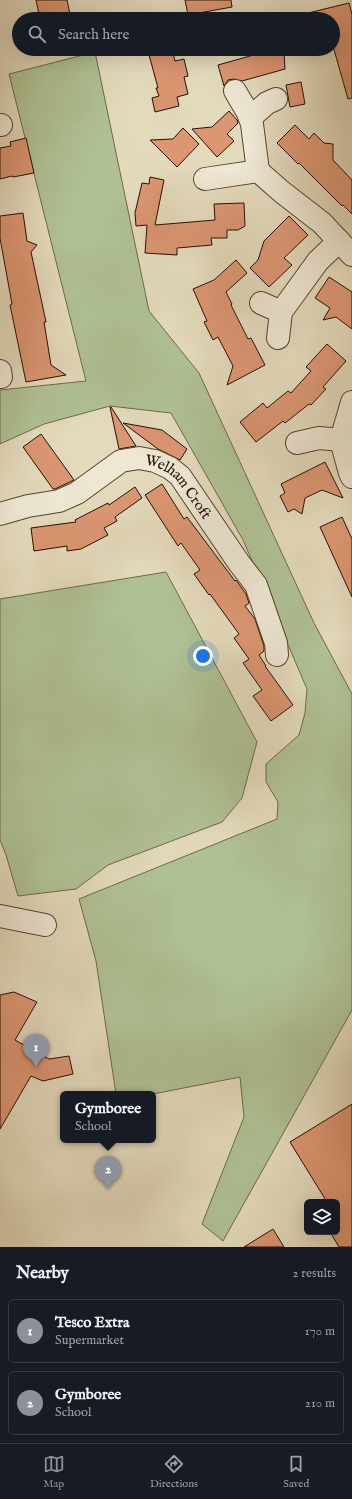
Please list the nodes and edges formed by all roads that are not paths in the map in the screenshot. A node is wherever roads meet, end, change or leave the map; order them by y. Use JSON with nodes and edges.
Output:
{"nodes":[{"id":1,"x":235,"y":91,"type":"dead end"},
{"id":2,"x":276,"y":99,"type":"dead end"},
{"id":3,"x":250,"y":118,"type":"junction"},
{"id":4,"x":258,"y":171,"type":"junction"},
{"id":5,"x":205,"y":179,"type":"dead end"},
{"id":6,"x":345,"y":248,"type":"edge"},
{"id":7,"x":261,"y":303,"type":"dead end"},
{"id":8,"x":280,"y":312,"type":"junction"},
{"id":9,"x":278,"y":338,"type":"dead end"},
{"id":10,"x":352,"y":402,"type":"edge"},
{"id":11,"x":341,"y":440,"type":"junction"},
{"id":12,"x":297,"y":443,"type":"dead end"},
{"id":13,"x":352,"y":477,"type":"edge"},
{"id":14,"x":0,"y":514,"type":"edge"},
{"id":15,"x":277,"y":654,"type":"dead end"},
{"id":16,"x":0,"y":916,"type":"edge"},
{"id":17,"x":45,"y":925,"type":"dead end"}],
"edges":[{"from":1,"to":3,"type":"street"},
{"from":2,"to":3,"type":"street"},
{"from":3,"to":4,"type":"street"},
{"from":4,"to":5,"type":"street"},
{"from":4,"to":6,"type":"street"},
{"from":6,"to":8,"type":"street"},
{"from":7,"to":8,"type":"street"},
{"from":8,"to":9,"type":"street"},
{"from":10,"to":11,"type":"street"},
{"from":11,"to":12,"type":"street"},
{"from":11,"to":13,"type":"street"},
{"from":14,"to":15,"type":"street","name":"Welham Croft"},
{"from":16,"to":17,"type":"street"}]}
